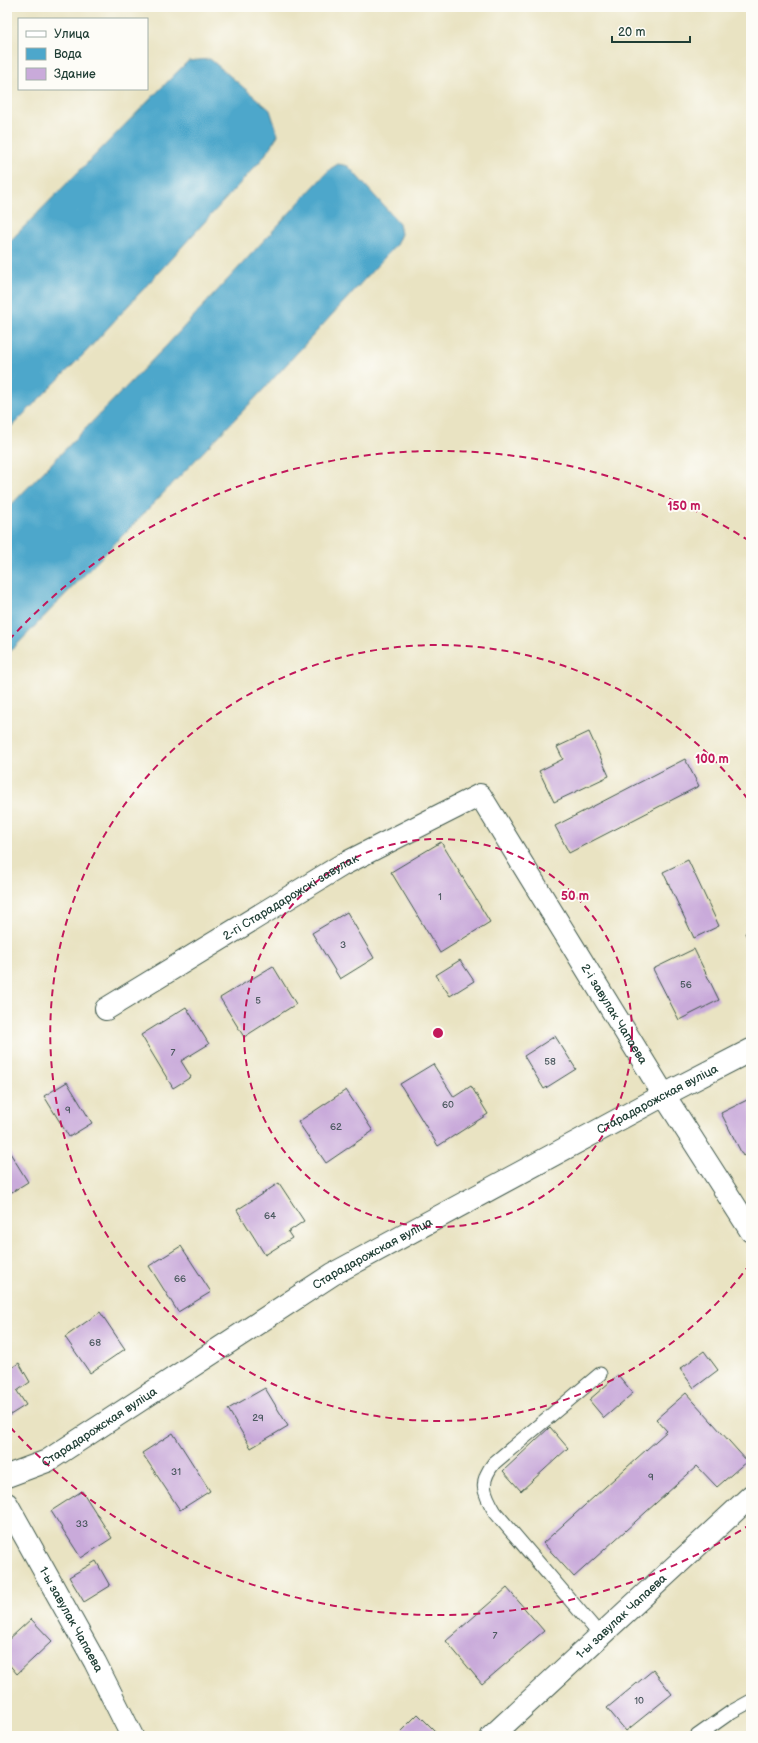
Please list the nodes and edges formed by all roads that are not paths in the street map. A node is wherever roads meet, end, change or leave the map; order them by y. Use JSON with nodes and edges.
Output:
{"nodes":[{"id":1,"x":480,"y":796,"type":"joint"},
{"id":2,"x":106,"y":1009,"type":"dead end"},
{"id":3,"x":751,"y":1050,"type":"edge"},
{"id":4,"x":664,"y":1095,"type":"junction"},
{"id":5,"x":751,"y":1231,"type":"edge"},
{"id":6,"x":600,"y":1374,"type":"dead end"},
{"id":7,"x":7,"y":1476,"type":"edge"},
{"id":8,"x":751,"y":1496,"type":"edge"},
{"id":9,"x":7,"y":1504,"type":"edge"},
{"id":10,"x":601,"y":1636,"type":"junction"},
{"id":11,"x":751,"y":1701,"type":"edge"},
{"id":12,"x":132,"y":1736,"type":"edge"},
{"id":13,"x":492,"y":1736,"type":"edge"},
{"id":14,"x":697,"y":1736,"type":"edge"}],
"edges":[{"from":1,"to":2,"type":"street","name":"2-гі Старадарожскі завулак"},
{"from":1,"to":4,"type":"street","name":"2-і завулак Чапаева"},
{"from":3,"to":4,"type":"street","name":"Старадарожская вуліца"},
{"from":4,"to":5,"type":"street","name":"2-і завулак Чапаева"},
{"from":4,"to":7,"type":"street","name":"Старадарожская вуліца"},
{"from":6,"to":10,"type":"lane"},
{"from":8,"to":10,"type":"street","name":"1-ы завулак Чапаева"},
{"from":9,"to":12,"type":"street","name":"1-ы завулак Чапаева"},
{"from":10,"to":13,"type":"street","name":"1-ы завулак Чапаева"},
{"from":11,"to":14,"type":"lane"}]}
